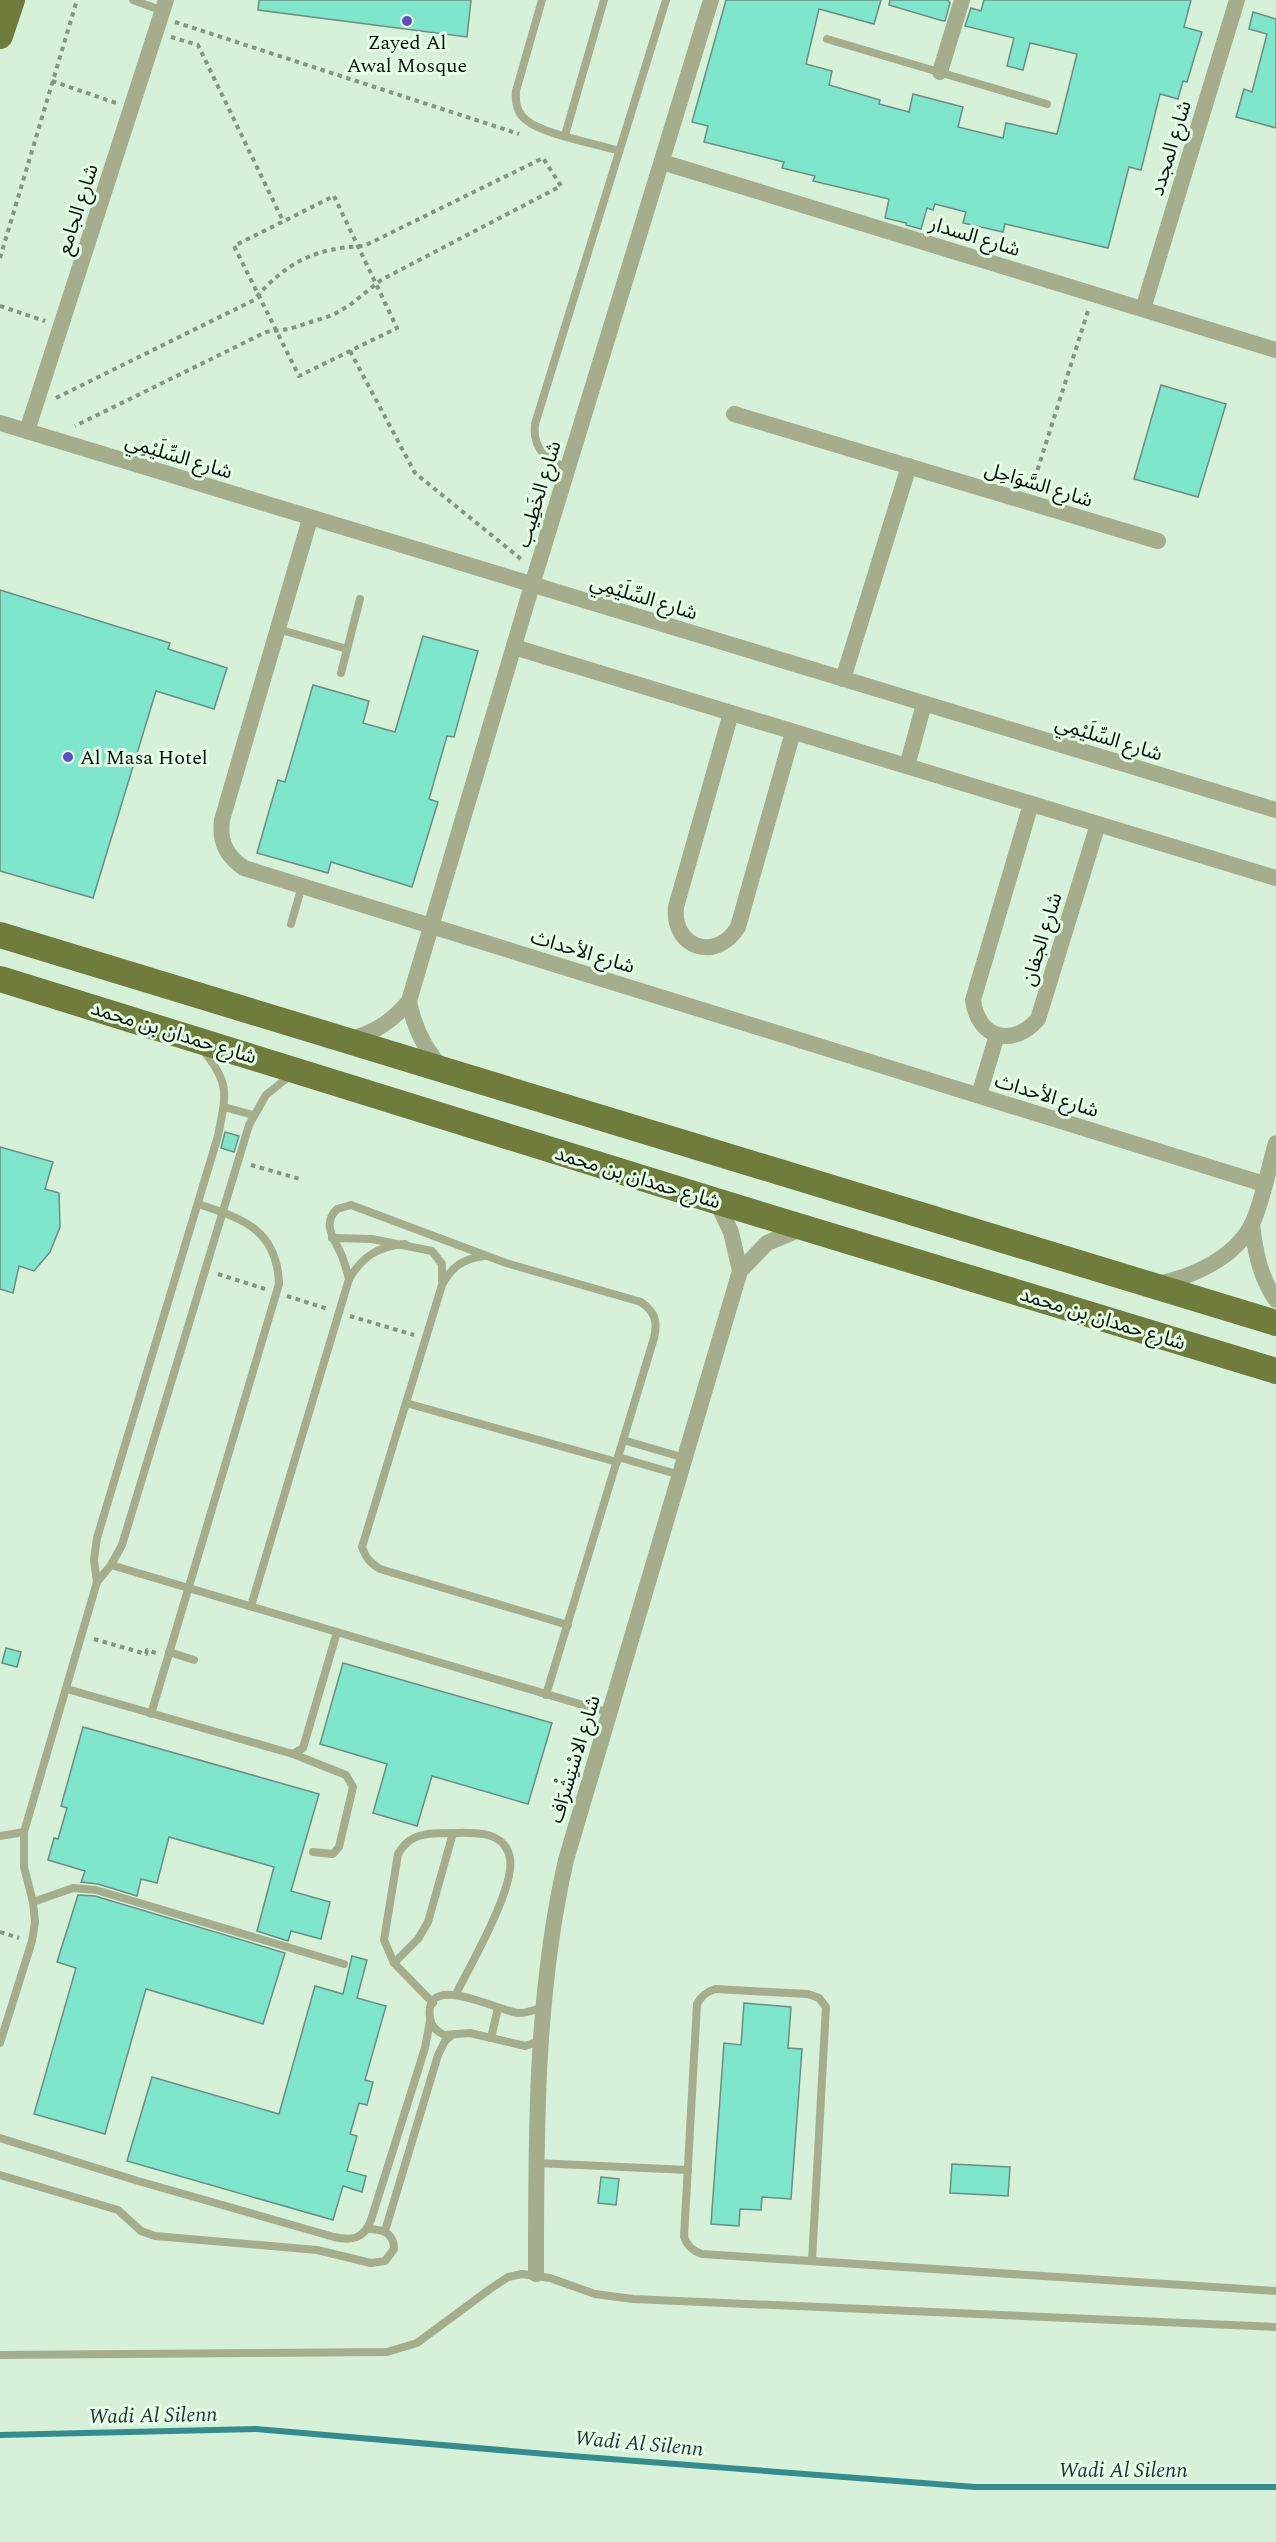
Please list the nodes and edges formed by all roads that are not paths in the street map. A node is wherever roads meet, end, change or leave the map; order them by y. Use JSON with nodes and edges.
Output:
{"nodes":[{"id":1,"x":12,"y":0,"type":"edge"},
{"id":2,"x":133,"y":0,"type":"edge"},
{"id":3,"x":542,"y":0,"type":"edge"},
{"id":4,"x":604,"y":0,"type":"edge"},
{"id":5,"x":666,"y":0,"type":"edge"},
{"id":6,"x":711,"y":0,"type":"edge"},
{"id":7,"x":962,"y":0,"type":"edge"},
{"id":8,"x":1237,"y":0,"type":"edge"},
{"id":9,"x":161,"y":15,"type":"edge"},
{"id":10,"x":0,"y":36,"type":"edge"},
{"id":11,"x":827,"y":39,"type":"dead end"},
{"id":12,"x":940,"y":72,"type":"junction"},
{"id":13,"x":1047,"y":104,"type":"dead end"},
{"id":14,"x":565,"y":135,"type":"junction"},
{"id":15,"x":619,"y":151,"type":"junction"},
{"id":16,"x":662,"y":162,"type":"junction"},
{"id":17,"x":1143,"y":309,"type":"junction"},
{"id":18,"x":1276,"y":350,"type":"edge"},
{"id":19,"x":734,"y":414,"type":"dead end"},
{"id":20,"x":0,"y":423,"type":"edge"},
{"id":21,"x":27,"y":431,"type":"junction"},
{"id":22,"x":909,"y":466,"type":"junction"},
{"id":23,"x":568,"y":469,"type":"junction"},
{"id":24,"x":310,"y":519,"type":"junction"},
{"id":25,"x":1158,"y":542,"type":"dead end"},
{"id":26,"x":532,"y":585,"type":"junction"},
{"id":27,"x":360,"y":600,"type":"dead end"},
{"id":28,"x":278,"y":629,"type":"junction"},
{"id":29,"x":514,"y":646,"type":"junction"},
{"id":30,"x":347,"y":649,"type":"junction"},
{"id":31,"x":341,"y":673,"type":"dead end"},
{"id":32,"x":843,"y":679,"type":"junction"},
{"id":33,"x":924,"y":704,"type":"junction"},
{"id":34,"x":731,"y":713,"type":"junction"},
{"id":35,"x":794,"y":732,"type":"junction"},
{"id":36,"x":907,"y":766,"type":"junction"},
{"id":37,"x":1031,"y":804,"type":"junction"},
{"id":38,"x":1276,"y":810,"type":"edge"},
{"id":39,"x":1098,"y":824,"type":"junction"},
{"id":40,"x":1276,"y":878,"type":"edge"},
{"id":41,"x":302,"y":886,"type":"junction"},
{"id":42,"x":291,"y":924,"type":"dead end"},
{"id":43,"x":431,"y":926,"type":"junction"},
{"id":44,"x":0,"y":935,"type":"edge"},
{"id":45,"x":0,"y":980,"type":"edge"},
{"id":46,"x":409,"y":1001,"type":"junction"},
{"id":47,"x":997,"y":1035,"type":"junction"},
{"id":48,"x":194,"y":1038,"type":"junction"},
{"id":49,"x":347,"y":1040,"type":"junction"},
{"id":50,"x":297,"y":1070,"type":"junction"},
{"id":51,"x":443,"y":1070,"type":"junction"},
{"id":52,"x":979,"y":1095,"type":"junction"},
{"id":53,"x":224,"y":1107,"type":"junction"},
{"id":54,"x":253,"y":1115,"type":"junction"},
{"id":55,"x":1276,"y":1143,"type":"edge"},
{"id":56,"x":1264,"y":1184,"type":"junction"},
{"id":57,"x":716,"y":1201,"type":"junction"},
{"id":58,"x":198,"y":1204,"type":"junction"},
{"id":59,"x":222,"y":1212,"type":"junction"},
{"id":60,"x":1252,"y":1224,"type":"junction"},
{"id":61,"x":805,"y":1227,"type":"junction"},
{"id":62,"x":333,"y":1238,"type":"junction"},
{"id":63,"x":405,"y":1244,"type":"junction"},
{"id":64,"x":486,"y":1256,"type":"junction"},
{"id":65,"x":740,"y":1270,"type":"junction"},
{"id":66,"x":349,"y":1279,"type":"junction"},
{"id":67,"x":442,"y":1285,"type":"junction"},
{"id":68,"x":1151,"y":1285,"type":"junction"},
{"id":69,"x":1276,"y":1300,"type":"edge"},
{"id":70,"x":1276,"y":1323,"type":"edge"},
{"id":71,"x":1276,"y":1371,"type":"edge"},
{"id":72,"x":406,"y":1403,"type":"junction"},
{"id":73,"x":623,"y":1440,"type":"junction"},
{"id":74,"x":685,"y":1458,"type":"junction"},
{"id":75,"x":617,"y":1459,"type":"junction"},
{"id":76,"x":680,"y":1475,"type":"junction"},
{"id":77,"x":111,"y":1565,"type":"junction"},
{"id":78,"x":97,"y":1582,"type":"junction"},
{"id":79,"x":189,"y":1588,"type":"junction"},
{"id":80,"x":251,"y":1606,"type":"junction"},
{"id":81,"x":567,"y":1625,"type":"junction"},
{"id":82,"x":337,"y":1632,"type":"junction"},
{"id":83,"x":169,"y":1654,"type":"junction"},
{"id":84,"x":195,"y":1660,"type":"dead end"},
{"id":85,"x":67,"y":1689,"type":"junction"},
{"id":86,"x":546,"y":1695,"type":"junction"},
{"id":87,"x":610,"y":1713,"type":"junction"},
{"id":88,"x":151,"y":1714,"type":"junction"},
{"id":89,"x":293,"y":1754,"type":"junction"},
{"id":90,"x":24,"y":1832,"type":"junction"},
{"id":91,"x":453,"y":1833,"type":"junction"},
{"id":92,"x":0,"y":1836,"type":"edge"},
{"id":93,"x":313,"y":1852,"type":"dead end"},
{"id":94,"x":33,"y":1902,"type":"junction"},
{"id":95,"x":394,"y":1963,"type":"junction"},
{"id":96,"x":344,"y":1964,"type":"dead end"},
{"id":97,"x":456,"y":1994,"type":"junction"},
{"id":98,"x":433,"y":2003,"type":"junction"},
{"id":99,"x":545,"y":2006,"type":"junction"},
{"id":100,"x":498,"y":2008,"type":"junction"},
{"id":101,"x":430,"y":2021,"type":"junction"},
{"id":102,"x":451,"y":2036,"type":"junction"},
{"id":103,"x":491,"y":2038,"type":"junction"},
{"id":104,"x":542,"y":2039,"type":"junction"},
{"id":105,"x":0,"y":2043,"type":"edge"},
{"id":106,"x":0,"y":2138,"type":"edge"},
{"id":107,"x":536,"y":2163,"type":"junction"},
{"id":108,"x":688,"y":2170,"type":"junction"},
{"id":109,"x":0,"y":2175,"type":"edge"},
{"id":110,"x":368,"y":2229,"type":"junction"},
{"id":111,"x":385,"y":2231,"type":"junction"},
{"id":112,"x":346,"y":2239,"type":"junction"},
{"id":113,"x":343,"y":2256,"type":"junction"},
{"id":114,"x":812,"y":2261,"type":"junction"},
{"id":115,"x":536,"y":2274,"type":"junction"},
{"id":116,"x":1276,"y":2291,"type":"edge"},
{"id":117,"x":1276,"y":2327,"type":"edge"},
{"id":118,"x":0,"y":2355,"type":"edge"}],
"edges":[{"from":1,"to":10,"type":"main road"},
{"from":2,"to":9,"type":"lane"},
{"from":3,"to":14,"type":"lane"},
{"from":4,"to":14,"type":"lane"},
{"from":5,"to":15,"type":"lane"},
{"from":6,"to":16,"type":"street","name":"شارع الخَطِيب"},
{"from":7,"to":12,"type":"street"},
{"from":8,"to":17,"type":"street","name":"شارع المجدد"},
{"from":9,"to":21,"type":"street","name":"شارع الجامع"},
{"from":11,"to":12,"type":"lane"},
{"from":12,"to":13,"type":"lane"},
{"from":14,"to":15,"type":"lane"},
{"from":15,"to":23,"type":"lane"},
{"from":16,"to":17,"type":"street","name":"شارع السدار"},
{"from":16,"to":23,"type":"street","name":"شارع الخَطِيب"},
{"from":17,"to":18,"type":"street","name":"شارع السدار"},
{"from":19,"to":22,"type":"street","name":"شارع السَّوَاحِل"},
{"from":20,"to":21,"type":"street","name":"شارع السِّلَيْمِي"},
{"from":21,"to":24,"type":"street","name":"شارع السِّلَيْمِي"},
{"from":22,"to":25,"type":"street","name":"شارع السَّوَاحِل"},
{"from":22,"to":32,"type":"street"},
{"from":23,"to":26,"type":"street","name":"شارع الخَطِيب"},
{"from":24,"to":26,"type":"street","name":"شارع السِّلَيْمِي"},
{"from":24,"to":28,"type":"street","name":"شارع الأحداث"},
{"from":26,"to":29,"type":"street","name":"شارع الخَطِيب"},
{"from":26,"to":32,"type":"street","name":"شارع السِّلَيْمِي"},
{"from":27,"to":30,"type":"lane"},
{"from":28,"to":30,"type":"lane"},
{"from":28,"to":41,"type":"street","name":"شارع الأحداث"},
{"from":29,"to":34,"type":"street"},
{"from":29,"to":43,"type":"street","name":"شارع الخَطِيب"},
{"from":30,"to":31,"type":"lane"},
{"from":32,"to":33,"type":"street","name":"شارع السِّلَيْمِي"},
{"from":33,"to":36,"type":"street"},
{"from":33,"to":38,"type":"street","name":"شارع السِّلَيْمِي"},
{"from":34,"to":35,"type":"street"},
{"from":34,"to":35,"type":"street"},
{"from":35,"to":36,"type":"street"},
{"from":36,"to":37,"type":"street"},
{"from":37,"to":39,"type":"street"},
{"from":37,"to":47,"type":"street"},
{"from":39,"to":40,"type":"street"},
{"from":39,"to":47,"type":"street","name":"شارع الجفان"},
{"from":41,"to":42,"type":"lane"},
{"from":41,"to":43,"type":"street","name":"شارع الأحداث"},
{"from":43,"to":46,"type":"street","name":"شارع الخَطِيب"},
{"from":43,"to":52,"type":"street","name":"شارع الأحداث"},
{"from":44,"to":49,"type":"main road"},
{"from":45,"to":48,"type":"main road","name":"شارع حمدان بن محمد"},
{"from":46,"to":49,"type":"street","name":"شارع الخَطِيب"},
{"from":46,"to":51,"type":"street"},
{"from":47,"to":52,"type":"street"},
{"from":48,"to":50,"type":"main road","name":"شارع حمدان بن محمد"},
{"from":48,"to":53,"type":"lane"},
{"from":49,"to":51,"type":"main road"},
{"from":50,"to":54,"type":"lane"},
{"from":50,"to":57,"type":"main road","name":"شارع حمدان بن محمد"},
{"from":51,"to":68,"type":"main road"},
{"from":52,"to":56,"type":"street","name":"شارع الأحداث"},
{"from":53,"to":54,"type":"lane"},
{"from":53,"to":58,"type":"lane"},
{"from":54,"to":59,"type":"lane"},
{"from":55,"to":56,"type":"street"},
{"from":56,"to":60,"type":"street"},
{"from":57,"to":61,"type":"main road","name":"شارع حمدان بن محمد"},
{"from":57,"to":65,"type":"street","name":"شارع الاسْتِشْرَاف"},
{"from":58,"to":59,"type":"lane"},
{"from":58,"to":78,"type":"lane"},
{"from":59,"to":77,"type":"lane"},
{"from":59,"to":79,"type":"lane"},
{"from":60,"to":68,"type":"street"},
{"from":60,"to":69,"type":"street"},
{"from":61,"to":65,"type":"street","name":"شارع الاسْتِشْرَاف"},
{"from":61,"to":71,"type":"main road","name":"شارع حمدان بن محمد"},
{"from":62,"to":63,"type":"lane"},
{"from":62,"to":64,"type":"lane"},
{"from":62,"to":66,"type":"lane"},
{"from":63,"to":66,"type":"lane"},
{"from":63,"to":67,"type":"lane"},
{"from":64,"to":67,"type":"lane"},
{"from":64,"to":73,"type":"lane"},
{"from":65,"to":74,"type":"street","name":"شارع الاسْتِشْرَاف"},
{"from":66,"to":80,"type":"lane"},
{"from":67,"to":72,"type":"lane"},
{"from":68,"to":70,"type":"main road"},
{"from":72,"to":75,"type":"lane"},
{"from":72,"to":81,"type":"lane"},
{"from":73,"to":74,"type":"lane"},
{"from":73,"to":75,"type":"lane"},
{"from":74,"to":76,"type":"street","name":"شارع الاسْتِشْرَاف"},
{"from":75,"to":76,"type":"lane"},
{"from":75,"to":81,"type":"lane"},
{"from":76,"to":87,"type":"street","name":"شارع الاسْتِشْرَاف"},
{"from":77,"to":78,"type":"lane"},
{"from":77,"to":79,"type":"lane"},
{"from":78,"to":85,"type":"lane"},
{"from":79,"to":80,"type":"lane"},
{"from":79,"to":83,"type":"lane"},
{"from":80,"to":82,"type":"lane"},
{"from":81,"to":86,"type":"lane"},
{"from":82,"to":86,"type":"lane"},
{"from":82,"to":89,"type":"lane"},
{"from":83,"to":84,"type":"lane"},
{"from":83,"to":88,"type":"lane"},
{"from":85,"to":88,"type":"lane"},
{"from":85,"to":90,"type":"lane"},
{"from":86,"to":87,"type":"lane"},
{"from":87,"to":99,"type":"street","name":"شارع الاسْتِشْرَاف"},
{"from":88,"to":89,"type":"lane"},
{"from":89,"to":93,"type":"lane"},
{"from":90,"to":92,"type":"lane"},
{"from":90,"to":94,"type":"lane"},
{"from":91,"to":95,"type":"lane"},
{"from":91,"to":95,"type":"lane"},
{"from":91,"to":97,"type":"lane"},
{"from":94,"to":96,"type":"lane"},
{"from":94,"to":105,"type":"lane"},
{"from":95,"to":98,"type":"lane"},
{"from":97,"to":98,"type":"lane"},
{"from":97,"to":100,"type":"lane"},
{"from":98,"to":101,"type":"lane"},
{"from":99,"to":100,"type":"lane"},
{"from":99,"to":104,"type":"street","name":"شارع الاسْتِشْرَاف"},
{"from":100,"to":103,"type":"lane"},
{"from":101,"to":102,"type":"lane"},
{"from":101,"to":110,"type":"lane"},
{"from":102,"to":103,"type":"lane"},
{"from":102,"to":111,"type":"lane"},
{"from":103,"to":104,"type":"lane"},
{"from":104,"to":107,"type":"street","name":"شارع الاسْتِشْرَاف"},
{"from":106,"to":112,"type":"lane"},
{"from":107,"to":108,"type":"lane"},
{"from":107,"to":115,"type":"street","name":"شارع الاسْتِشْرَاف"},
{"from":108,"to":114,"type":"lane"},
{"from":108,"to":114,"type":"lane"},
{"from":109,"to":113,"type":"lane"},
{"from":110,"to":111,"type":"lane"},
{"from":110,"to":112,"type":"lane"},
{"from":111,"to":113,"type":"lane"},
{"from":112,"to":113,"type":"lane"},
{"from":114,"to":116,"type":"lane"},
{"from":115,"to":117,"type":"lane"},
{"from":115,"to":118,"type":"lane"}]}
